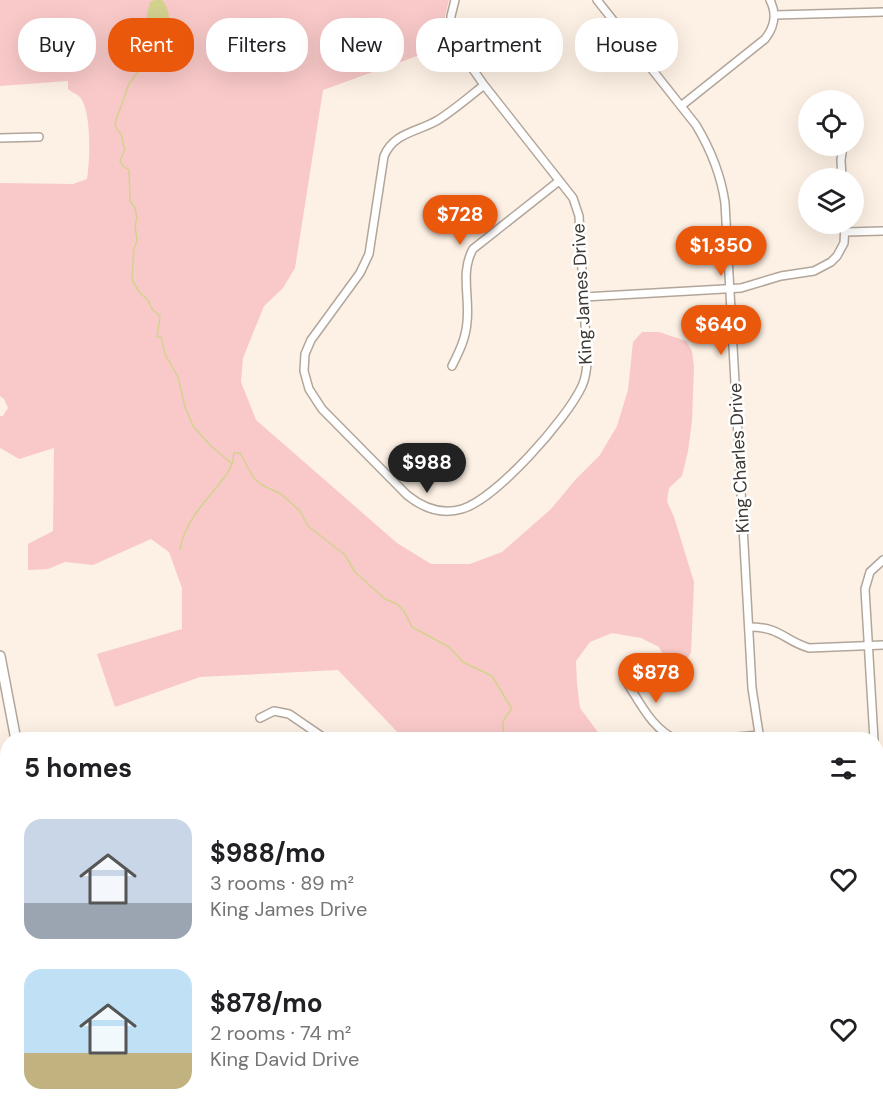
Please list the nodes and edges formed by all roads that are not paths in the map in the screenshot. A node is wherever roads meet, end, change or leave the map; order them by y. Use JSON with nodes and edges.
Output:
{"nodes":[{"id":1,"x":455,"y":0,"type":"edge"},
{"id":2,"x":597,"y":0,"type":"edge"},
{"id":3,"x":770,"y":0,"type":"edge"},
{"id":4,"x":883,"y":12,"type":"edge"},
{"id":5,"x":774,"y":15,"type":"junction"},
{"id":6,"x":484,"y":86,"type":"junction"},
{"id":7,"x":681,"y":106,"type":"junction"},
{"id":8,"x":39,"y":137,"type":"dead end"},
{"id":9,"x":0,"y":138,"type":"edge"},
{"id":10,"x":560,"y":181,"type":"junction"},
{"id":11,"x":883,"y":231,"type":"edge"},
{"id":12,"x":864,"y":232,"type":"edge"},
{"id":13,"x":846,"y":234,"type":"edge"},
{"id":14,"x":730,"y":289,"type":"junction"},
{"id":15,"x":584,"y":297,"type":"junction"},
{"id":16,"x":452,"y":366,"type":"dead end"},
{"id":17,"x":883,"y":560,"type":"edge"},
{"id":18,"x":749,"y":627,"type":"junction"},
{"id":19,"x":883,"y":645,"type":"edge"},
{"id":20,"x":868,"y":646,"type":"junction"},
{"id":21,"x":0,"y":656,"type":"edge"},
{"id":22,"x":626,"y":681,"type":"dead end"},
{"id":23,"x":260,"y":718,"type":"dead end"},
{"id":24,"x":14,"y":732,"type":"edge"},
{"id":25,"x":315,"y":732,"type":"edge"},
{"id":26,"x":665,"y":732,"type":"edge"},
{"id":27,"x":759,"y":732,"type":"edge"},
{"id":28,"x":874,"y":732,"type":"edge"}],
"edges":[{"from":1,"to":6,"type":"street","name":"King James Drive"},
{"from":2,"to":7,"type":"street","name":"King Charles Drive"},
{"from":3,"to":5,"type":"street"},
{"from":4,"to":5,"type":"street"},
{"from":5,"to":7,"type":"street"},
{"from":6,"to":10,"type":"street","name":"King James Drive"},
{"from":6,"to":15,"type":"street","name":"King James Drive"},
{"from":7,"to":14,"type":"street","name":"King Charles Drive"},
{"from":8,"to":9,"type":"street"},
{"from":10,"to":15,"type":"street","name":"King James Drive"},
{"from":10,"to":16,"type":"street"},
{"from":11,"to":12,"type":"street"},
{"from":13,"to":14,"type":"street"},
{"from":14,"to":15,"type":"street"},
{"from":14,"to":18,"type":"street","name":"King Charles Drive"},
{"from":17,"to":20,"type":"street"},
{"from":18,"to":20,"type":"street"},
{"from":18,"to":27,"type":"street","name":"King Charles Drive"},
{"from":19,"to":20,"type":"street"},
{"from":20,"to":28,"type":"street"},
{"from":21,"to":24,"type":"street"},
{"from":22,"to":26,"type":"street"},
{"from":23,"to":25,"type":"street"}]}
